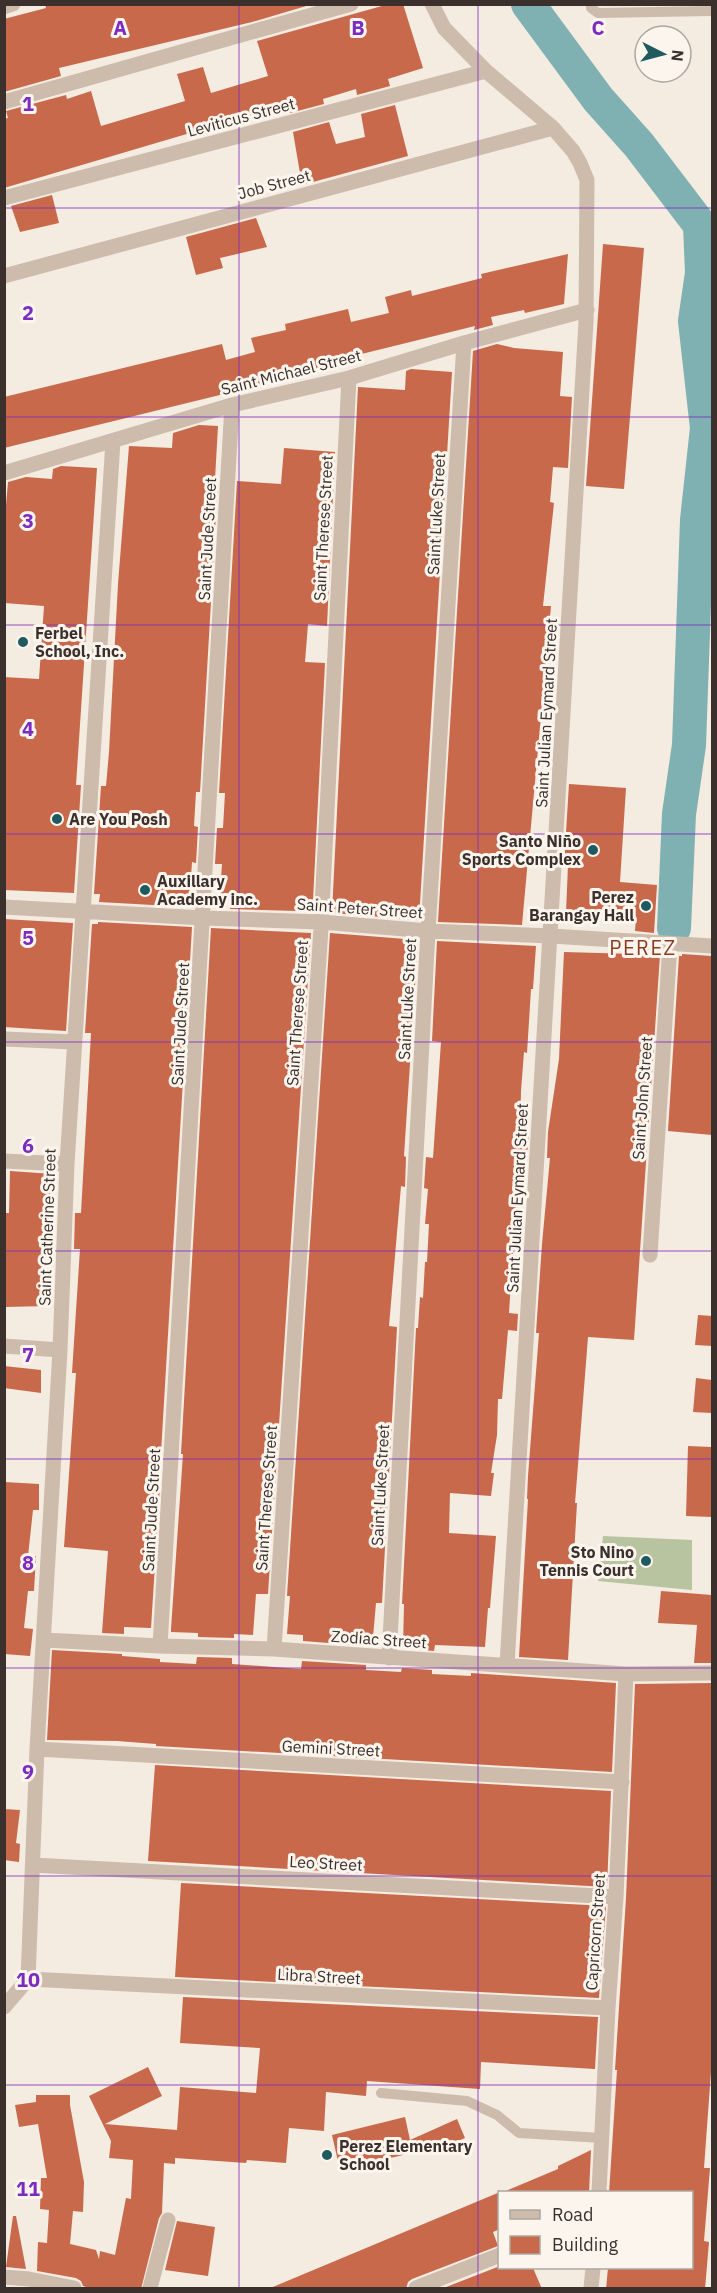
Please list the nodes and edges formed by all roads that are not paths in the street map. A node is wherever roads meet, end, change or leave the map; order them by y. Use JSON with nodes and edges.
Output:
{"nodes":[{"id":1,"x":13,"y":4,"type":"edge"},
{"id":2,"x":351,"y":4,"type":"edge"},
{"id":3,"x":432,"y":4,"type":"edge"},
{"id":4,"x":591,"y":4,"type":"edge"},
{"id":5,"x":4,"y":7,"type":"edge"},
{"id":6,"x":712,"y":11,"type":"edge"},
{"id":7,"x":486,"y":71,"type":"junction"},
{"id":8,"x":4,"y":102,"type":"edge"},
{"id":9,"x":553,"y":128,"type":"junction"},
{"id":10,"x":4,"y":198,"type":"edge"},
{"id":11,"x":4,"y":276,"type":"edge"},
{"id":12,"x":587,"y":310,"type":"junction"},
{"id":13,"x":464,"y":343,"type":"junction"},
{"id":14,"x":349,"y":378,"type":"junction"},
{"id":15,"x":232,"y":405,"type":"junction"},
{"id":16,"x":113,"y":441,"type":"junction"},
{"id":17,"x":4,"y":473,"type":"edge"},
{"id":18,"x":4,"y":907,"type":"edge"},
{"id":19,"x":84,"y":910,"type":"junction"},
{"id":20,"x":204,"y":918,"type":"junction"},
{"id":21,"x":321,"y":922,"type":"junction"},
{"id":22,"x":428,"y":931,"type":"junction"},
{"id":23,"x":551,"y":936,"type":"junction"},
{"id":24,"x":670,"y":944,"type":"junction"},
{"id":25,"x":712,"y":946,"type":"edge"},
{"id":26,"x":4,"y":1039,"type":"edge"},
{"id":27,"x":74,"y":1042,"type":"junction"},
{"id":28,"x":4,"y":1161,"type":"edge"},
{"id":29,"x":67,"y":1164,"type":"junction"},
{"id":30,"x":650,"y":1255,"type":"dead end"},
{"id":31,"x":4,"y":1346,"type":"edge"},
{"id":32,"x":60,"y":1350,"type":"junction"},
{"id":33,"x":44,"y":1640,"type":"junction"},
{"id":34,"x":160,"y":1646,"type":"junction"},
{"id":35,"x":274,"y":1649,"type":"junction"},
{"id":36,"x":389,"y":1658,"type":"junction"},
{"id":37,"x":507,"y":1665,"type":"junction"},
{"id":38,"x":712,"y":1673,"type":"edge"},
{"id":39,"x":627,"y":1674,"type":"junction"},
{"id":40,"x":38,"y":1749,"type":"junction"},
{"id":41,"x":622,"y":1782,"type":"junction"},
{"id":42,"x":33,"y":1865,"type":"junction"},
{"id":43,"x":616,"y":1897,"type":"junction"},
{"id":44,"x":28,"y":1979,"type":"junction"},
{"id":45,"x":4,"y":2007,"type":"edge"},
{"id":46,"x":608,"y":2008,"type":"junction"},
{"id":47,"x":381,"y":2093,"type":"dead end"},
{"id":48,"x":602,"y":2138,"type":"junction"},
{"id":49,"x":599,"y":2191,"type":"edge"},
{"id":50,"x":168,"y":2220,"type":"dead end"},
{"id":51,"x":498,"y":2256,"type":"edge"},
{"id":52,"x":593,"y":2269,"type":"edge"},
{"id":53,"x":4,"y":2277,"type":"edge"},
{"id":54,"x":74,"y":2289,"type":"edge"},
{"id":55,"x":150,"y":2289,"type":"edge"},
{"id":56,"x":416,"y":2289,"type":"edge"},
{"id":57,"x":591,"y":2289,"type":"edge"}],
"edges":[{"from":1,"to":5,"type":"street"},
{"from":2,"to":8,"type":"street"},
{"from":3,"to":7,"type":"street","name":"Saint Julian Eymard Street"},
{"from":4,"to":6,"type":"lane"},
{"from":7,"to":9,"type":"street","name":"Saint Julian Eymard Street"},
{"from":7,"to":10,"type":"street","name":"Leviticus Street"},
{"from":9,"to":11,"type":"street","name":"Job Street"},
{"from":9,"to":12,"type":"street","name":"Saint Julian Eymard Street"},
{"from":12,"to":13,"type":"street","name":"Saint Michael Street"},
{"from":12,"to":23,"type":"street","name":"Saint Julian Eymard Street"},
{"from":13,"to":14,"type":"street","name":"Saint Michael Street"},
{"from":13,"to":22,"type":"street","name":"Saint Luke Street"},
{"from":14,"to":15,"type":"street","name":"Saint Michael Street"},
{"from":14,"to":21,"type":"street","name":"Saint Therese Street"},
{"from":15,"to":16,"type":"street","name":"Saint Michael Street"},
{"from":15,"to":20,"type":"street","name":"Saint Jude Street"},
{"from":16,"to":17,"type":"street","name":"Saint Michael Street"},
{"from":16,"to":19,"type":"street","name":"Saint Catherine Street"},
{"from":18,"to":19,"type":"street","name":"Saint Peter Street"},
{"from":19,"to":20,"type":"street","name":"Saint Peter Street"},
{"from":19,"to":27,"type":"street","name":"Saint Catherine Street"},
{"from":20,"to":21,"type":"street","name":"Saint Peter Street"},
{"from":20,"to":34,"type":"street","name":"Saint Jude Street"},
{"from":21,"to":22,"type":"street","name":"Saint Peter Street"},
{"from":21,"to":35,"type":"street","name":"Saint Therese Street"},
{"from":22,"to":23,"type":"street","name":"Saint Peter Street"},
{"from":22,"to":36,"type":"street","name":"Saint Luke Street"},
{"from":23,"to":24,"type":"street","name":"Saint Peter Street"},
{"from":23,"to":37,"type":"street","name":"Saint Julian Eymard Street"},
{"from":24,"to":25,"type":"street","name":"Saint Peter Street"},
{"from":24,"to":30,"type":"street","name":"Saint John Street"},
{"from":26,"to":27,"type":"street"},
{"from":27,"to":29,"type":"street","name":"Saint Catherine Street"},
{"from":28,"to":29,"type":"street"},
{"from":29,"to":32,"type":"street","name":"Saint Catherine Street"},
{"from":31,"to":32,"type":"street"},
{"from":32,"to":33,"type":"street","name":"Saint Catherine Street"},
{"from":33,"to":34,"type":"street","name":"Zodiac Street"},
{"from":33,"to":40,"type":"street","name":"Saint Catherine Street"},
{"from":34,"to":35,"type":"street","name":"Zodiac Street"},
{"from":35,"to":36,"type":"street","name":"Zodiac Street"},
{"from":36,"to":37,"type":"street","name":"Zodiac Street"},
{"from":37,"to":39,"type":"street","name":"Zodiac Street"},
{"from":38,"to":39,"type":"street","name":"Zodiac Street"},
{"from":39,"to":41,"type":"street","name":"Capricorn Street"},
{"from":40,"to":41,"type":"street","name":"Gemini Street"},
{"from":40,"to":42,"type":"street","name":"Saint Catherine Street"},
{"from":41,"to":43,"type":"street","name":"Capricorn Street"},
{"from":42,"to":43,"type":"street","name":"Leo Street"},
{"from":42,"to":44,"type":"street","name":"Saint Catherine Street"},
{"from":43,"to":46,"type":"street","name":"Capricorn Street"},
{"from":44,"to":45,"type":"street"},
{"from":44,"to":46,"type":"street","name":"Libra Street"},
{"from":46,"to":48,"type":"street","name":"Capricorn Street"},
{"from":47,"to":48,"type":"lane"},
{"from":48,"to":49,"type":"street","name":"Capricorn Street"},
{"from":50,"to":55,"type":"street"},
{"from":51,"to":56,"type":"street"},
{"from":52,"to":57,"type":"street"},
{"from":53,"to":54,"type":"street"}]}
